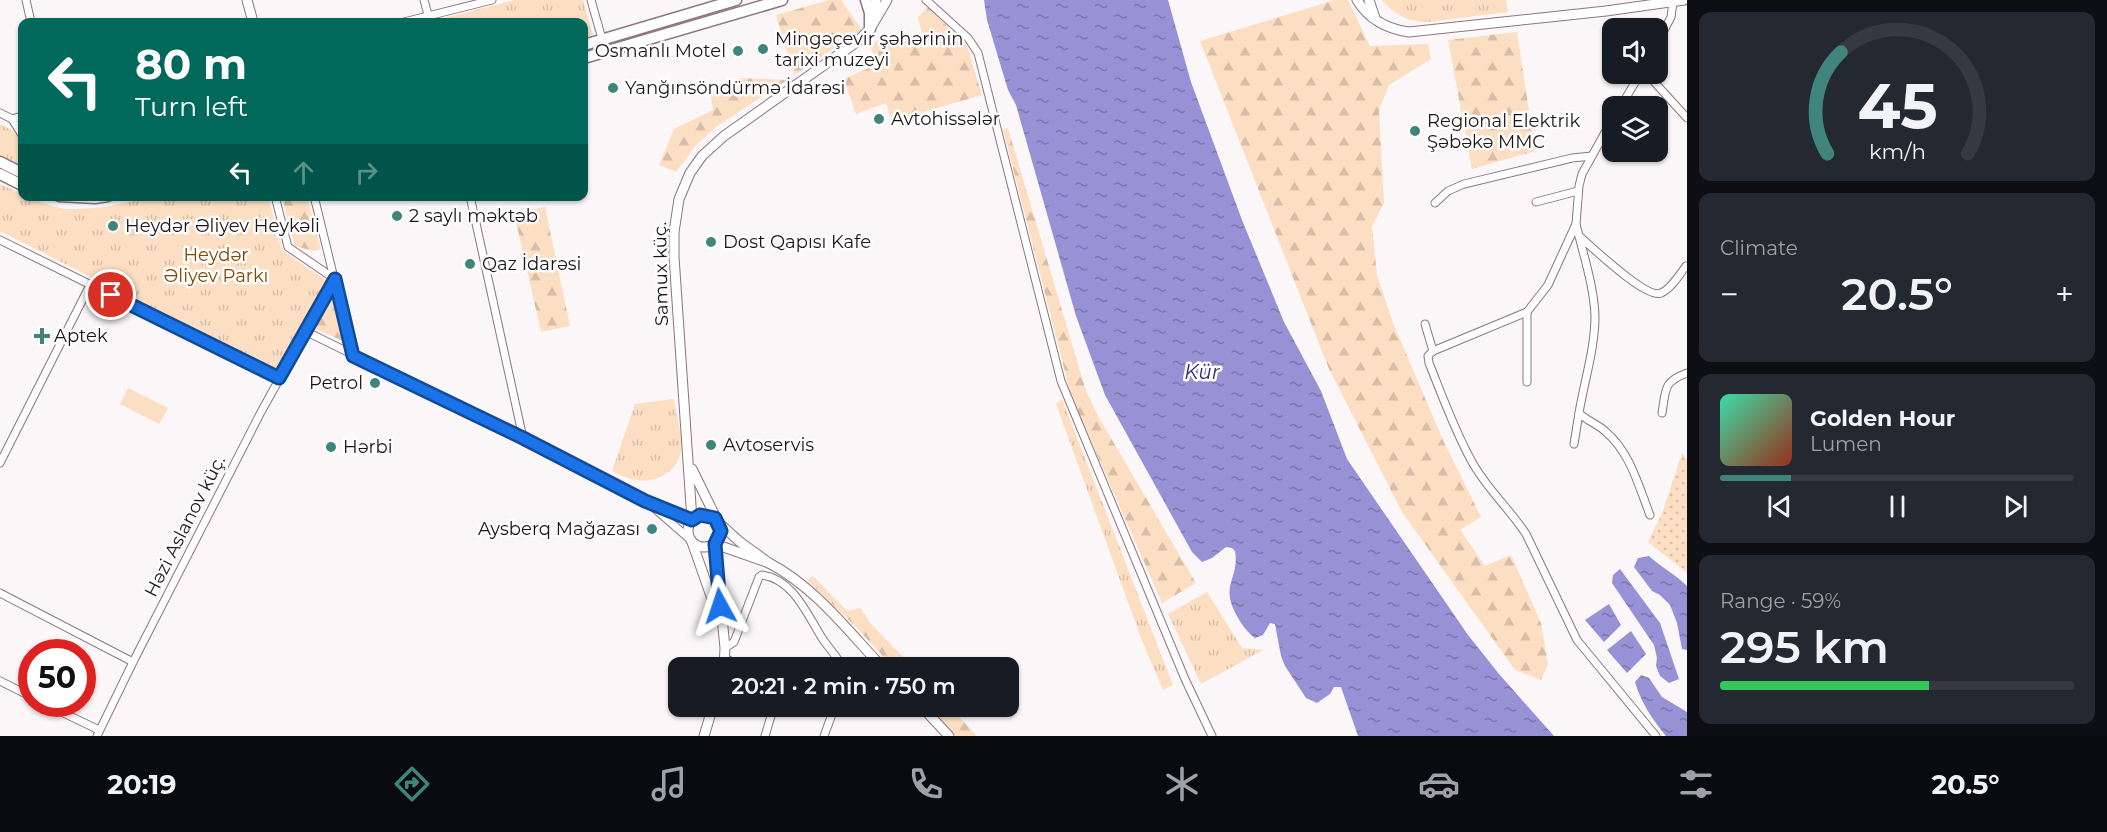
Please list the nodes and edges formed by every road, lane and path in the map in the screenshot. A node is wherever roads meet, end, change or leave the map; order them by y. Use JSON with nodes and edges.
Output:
{"nodes":[{"id":1,"x":26,"y":0,"type":"edge"},
{"id":2,"x":247,"y":0,"type":"edge"},
{"id":3,"x":424,"y":0,"type":"edge"},
{"id":4,"x":492,"y":0,"type":"edge"},
{"id":5,"x":591,"y":0,"type":"edge"},
{"id":6,"x":736,"y":0,"type":"edge"},
{"id":7,"x":782,"y":0,"type":"edge"},
{"id":8,"x":866,"y":0,"type":"edge"},
{"id":9,"x":876,"y":0,"type":"edge"},
{"id":10,"x":887,"y":0,"type":"edge"},
{"id":11,"x":926,"y":0,"type":"edge"},
{"id":12,"x":1357,"y":0,"type":"edge"},
{"id":13,"x":1369,"y":0,"type":"edge"},
{"id":14,"x":1684,"y":0,"type":"edge"},
{"id":15,"x":1673,"y":2,"type":"junction"},
{"id":16,"x":30,"y":18,"type":"edge"},
{"id":17,"x":252,"y":18,"type":"edge"},
{"id":18,"x":428,"y":18,"type":"edge"},
{"id":19,"x":435,"y":18,"type":"edge"},
{"id":20,"x":1376,"y":20,"type":"junction"},
{"id":21,"x":1668,"y":23,"type":"edge"},
{"id":22,"x":870,"y":29,"type":"junction"},
{"id":23,"x":602,"y":39,"type":"junction"},
{"id":24,"x":588,"y":44,"type":"edge"},
{"id":25,"x":588,"y":57,"type":"edge"},
{"id":26,"x":1656,"y":84,"type":"edge"},
{"id":27,"x":0,"y":113,"type":"edge"},
{"id":28,"x":18,"y":117,"type":"edge"},
{"id":29,"x":1687,"y":118,"type":"edge"},
{"id":30,"x":12,"y":119,"type":"junction"},
{"id":31,"x":18,"y":129,"type":"edge"},
{"id":32,"x":1602,"y":138,"type":"edge"},
{"id":33,"x":1592,"y":156,"type":"junction"},
{"id":34,"x":0,"y":162,"type":"edge"},
{"id":35,"x":18,"y":170,"type":"edge"},
{"id":36,"x":0,"y":174,"type":"edge"},
{"id":37,"x":18,"y":182,"type":"edge"},
{"id":38,"x":1578,"y":191,"type":"junction"},
{"id":39,"x":276,"y":201,"type":"edge"},
{"id":40,"x":315,"y":201,"type":"edge"},
{"id":41,"x":471,"y":201,"type":"edge"},
{"id":42,"x":1536,"y":202,"type":"dead end"},
{"id":43,"x":1435,"y":203,"type":"dead end"},
{"id":44,"x":1576,"y":224,"type":"junction"},
{"id":45,"x":1579,"y":236,"type":"junction"},
{"id":46,"x":0,"y":240,"type":"edge"},
{"id":47,"x":1686,"y":266,"type":"edge"},
{"id":48,"x":335,"y":279,"type":"junction"},
{"id":49,"x":90,"y":285,"type":"junction"},
{"id":50,"x":1527,"y":312,"type":"junction"},
{"id":51,"x":1425,"y":324,"type":"dead end"},
{"id":52,"x":305,"y":332,"type":"junction"},
{"id":53,"x":1432,"y":351,"type":"junction"},
{"id":54,"x":353,"y":356,"type":"junction"},
{"id":55,"x":1687,"y":373,"type":"edge"},
{"id":56,"x":279,"y":378,"type":"junction"},
{"id":57,"x":1527,"y":382,"type":"dead end"},
{"id":58,"x":1662,"y":413,"type":"dead end"},
{"id":59,"x":1579,"y":414,"type":"junction"},
{"id":60,"x":523,"y":438,"type":"junction"},
{"id":61,"x":1574,"y":444,"type":"dead end"},
{"id":62,"x":689,"y":462,"type":"junction"},
{"id":63,"x":0,"y":463,"type":"edge"},
{"id":64,"x":645,"y":501,"type":"junction"},
{"id":65,"x":1650,"y":515,"type":"dead end"},
{"id":66,"x":692,"y":520,"type":"junction"},
{"id":67,"x":718,"y":522,"type":"junction"},
{"id":68,"x":692,"y":541,"type":"junction"},
{"id":69,"x":715,"y":544,"type":"junction"},
{"id":70,"x":769,"y":563,"type":"junction"},
{"id":71,"x":0,"y":593,"type":"edge"},
{"id":72,"x":722,"y":627,"type":"junction"},
{"id":73,"x":725,"y":648,"type":"junction"},
{"id":74,"x":724,"y":657,"type":"edge"},
{"id":75,"x":836,"y":657,"type":"edge"},
{"id":76,"x":874,"y":657,"type":"edge"},
{"id":77,"x":133,"y":662,"type":"junction"},
{"id":78,"x":0,"y":681,"type":"edge"},
{"id":79,"x":18,"y":690,"type":"edge"},
{"id":80,"x":69,"y":717,"type":"edge"},
{"id":81,"x":710,"y":717,"type":"edge"},
{"id":82,"x":771,"y":717,"type":"edge"},
{"id":83,"x":831,"y":717,"type":"edge"},
{"id":84,"x":931,"y":717,"type":"edge"},
{"id":85,"x":98,"y":733,"type":"edge"},
{"id":86,"x":704,"y":736,"type":"edge"},
{"id":87,"x":765,"y":736,"type":"edge"},
{"id":88,"x":824,"y":736,"type":"edge"},
{"id":89,"x":949,"y":736,"type":"edge"},
{"id":90,"x":1212,"y":736,"type":"edge"},
{"id":91,"x":1656,"y":736,"type":"edge"}],
"edges":[{"from":1,"to":16,"type":"street"},
{"from":2,"to":17,"type":"main road"},
{"from":3,"to":18,"type":"street"},
{"from":4,"to":19,"type":"street"},
{"from":5,"to":23,"type":"street"},
{"from":6,"to":23,"type":"main road"},
{"from":7,"to":25,"type":"main road"},
{"from":8,"to":22,"type":"main road"},
{"from":9,"to":22,"type":"main road"},
{"from":10,"to":22,"type":"main road","name":"Samux küç."},
{"from":11,"to":90,"type":"street"},
{"from":12,"to":20,"type":"main road"},
{"from":13,"to":20,"type":"main road"},
{"from":14,"to":15,"type":"main road"},
{"from":15,"to":20,"type":"main road"},
{"from":15,"to":21,"type":"street"},
{"from":22,"to":62,"type":"main road","name":"Samux küç."},
{"from":23,"to":24,"type":"main road"},
{"from":26,"to":29,"type":"street"},
{"from":27,"to":30,"type":"street"},
{"from":28,"to":30,"type":"street"},
{"from":30,"to":31,"type":"street"},
{"from":32,"to":33,"type":"street"},
{"from":33,"to":38,"type":"street"},
{"from":33,"to":43,"type":"street"},
{"from":34,"to":35,"type":"main road"},
{"from":36,"to":37,"type":"main road"},
{"from":38,"to":42,"type":"street"},
{"from":38,"to":44,"type":"street"},
{"from":39,"to":48,"type":"street"},
{"from":40,"to":48,"type":"street"},
{"from":41,"to":60,"type":"street"},
{"from":44,"to":45,"type":"street"},
{"from":44,"to":50,"type":"street"},
{"from":45,"to":47,"type":"street"},
{"from":45,"to":59,"type":"street"},
{"from":46,"to":49,"type":"street"},
{"from":48,"to":52,"type":"street","name":"Həzi Aslanov küç."},
{"from":48,"to":54,"type":"street"},
{"from":49,"to":56,"type":"street"},
{"from":49,"to":63,"type":"street"},
{"from":50,"to":53,"type":"street"},
{"from":50,"to":57,"type":"street"},
{"from":51,"to":53,"type":"street"},
{"from":52,"to":54,"type":"street"},
{"from":52,"to":56,"type":"street","name":"Həzi Aslanov küç."},
{"from":53,"to":91,"type":"street"},
{"from":54,"to":60,"type":"street"},
{"from":55,"to":58,"type":"street"},
{"from":56,"to":77,"type":"street","name":"Həzi Aslanov küç."},
{"from":59,"to":61,"type":"street"},
{"from":59,"to":65,"type":"street"},
{"from":60,"to":64,"type":"street"},
{"from":62,"to":66,"type":"main road","name":"Samux küç."},
{"from":62,"to":67,"type":"main road"},
{"from":64,"to":66,"type":"street"},
{"from":64,"to":68,"type":"street"},
{"from":66,"to":67,"type":"main road"},
{"from":66,"to":68,"type":"main road"},
{"from":67,"to":69,"type":"main road"},
{"from":67,"to":70,"type":"main road"},
{"from":68,"to":69,"type":"main road"},
{"from":68,"to":72,"type":"main road"},
{"from":69,"to":70,"type":"main road"},
{"from":69,"to":72,"type":"main road"},
{"from":70,"to":76,"type":"main road"},
{"from":71,"to":77,"type":"street"},
{"from":72,"to":73,"type":"main road"},
{"from":73,"to":74,"type":"main road"},
{"from":73,"to":75,"type":"street"},
{"from":77,"to":85,"type":"street","name":"Həzi Aslanov küç."},
{"from":78,"to":79,"type":"street"},
{"from":80,"to":85,"type":"street"},
{"from":81,"to":86,"type":"main road"},
{"from":82,"to":87,"type":"street"},
{"from":83,"to":88,"type":"street"},
{"from":84,"to":89,"type":"main road"}]}
